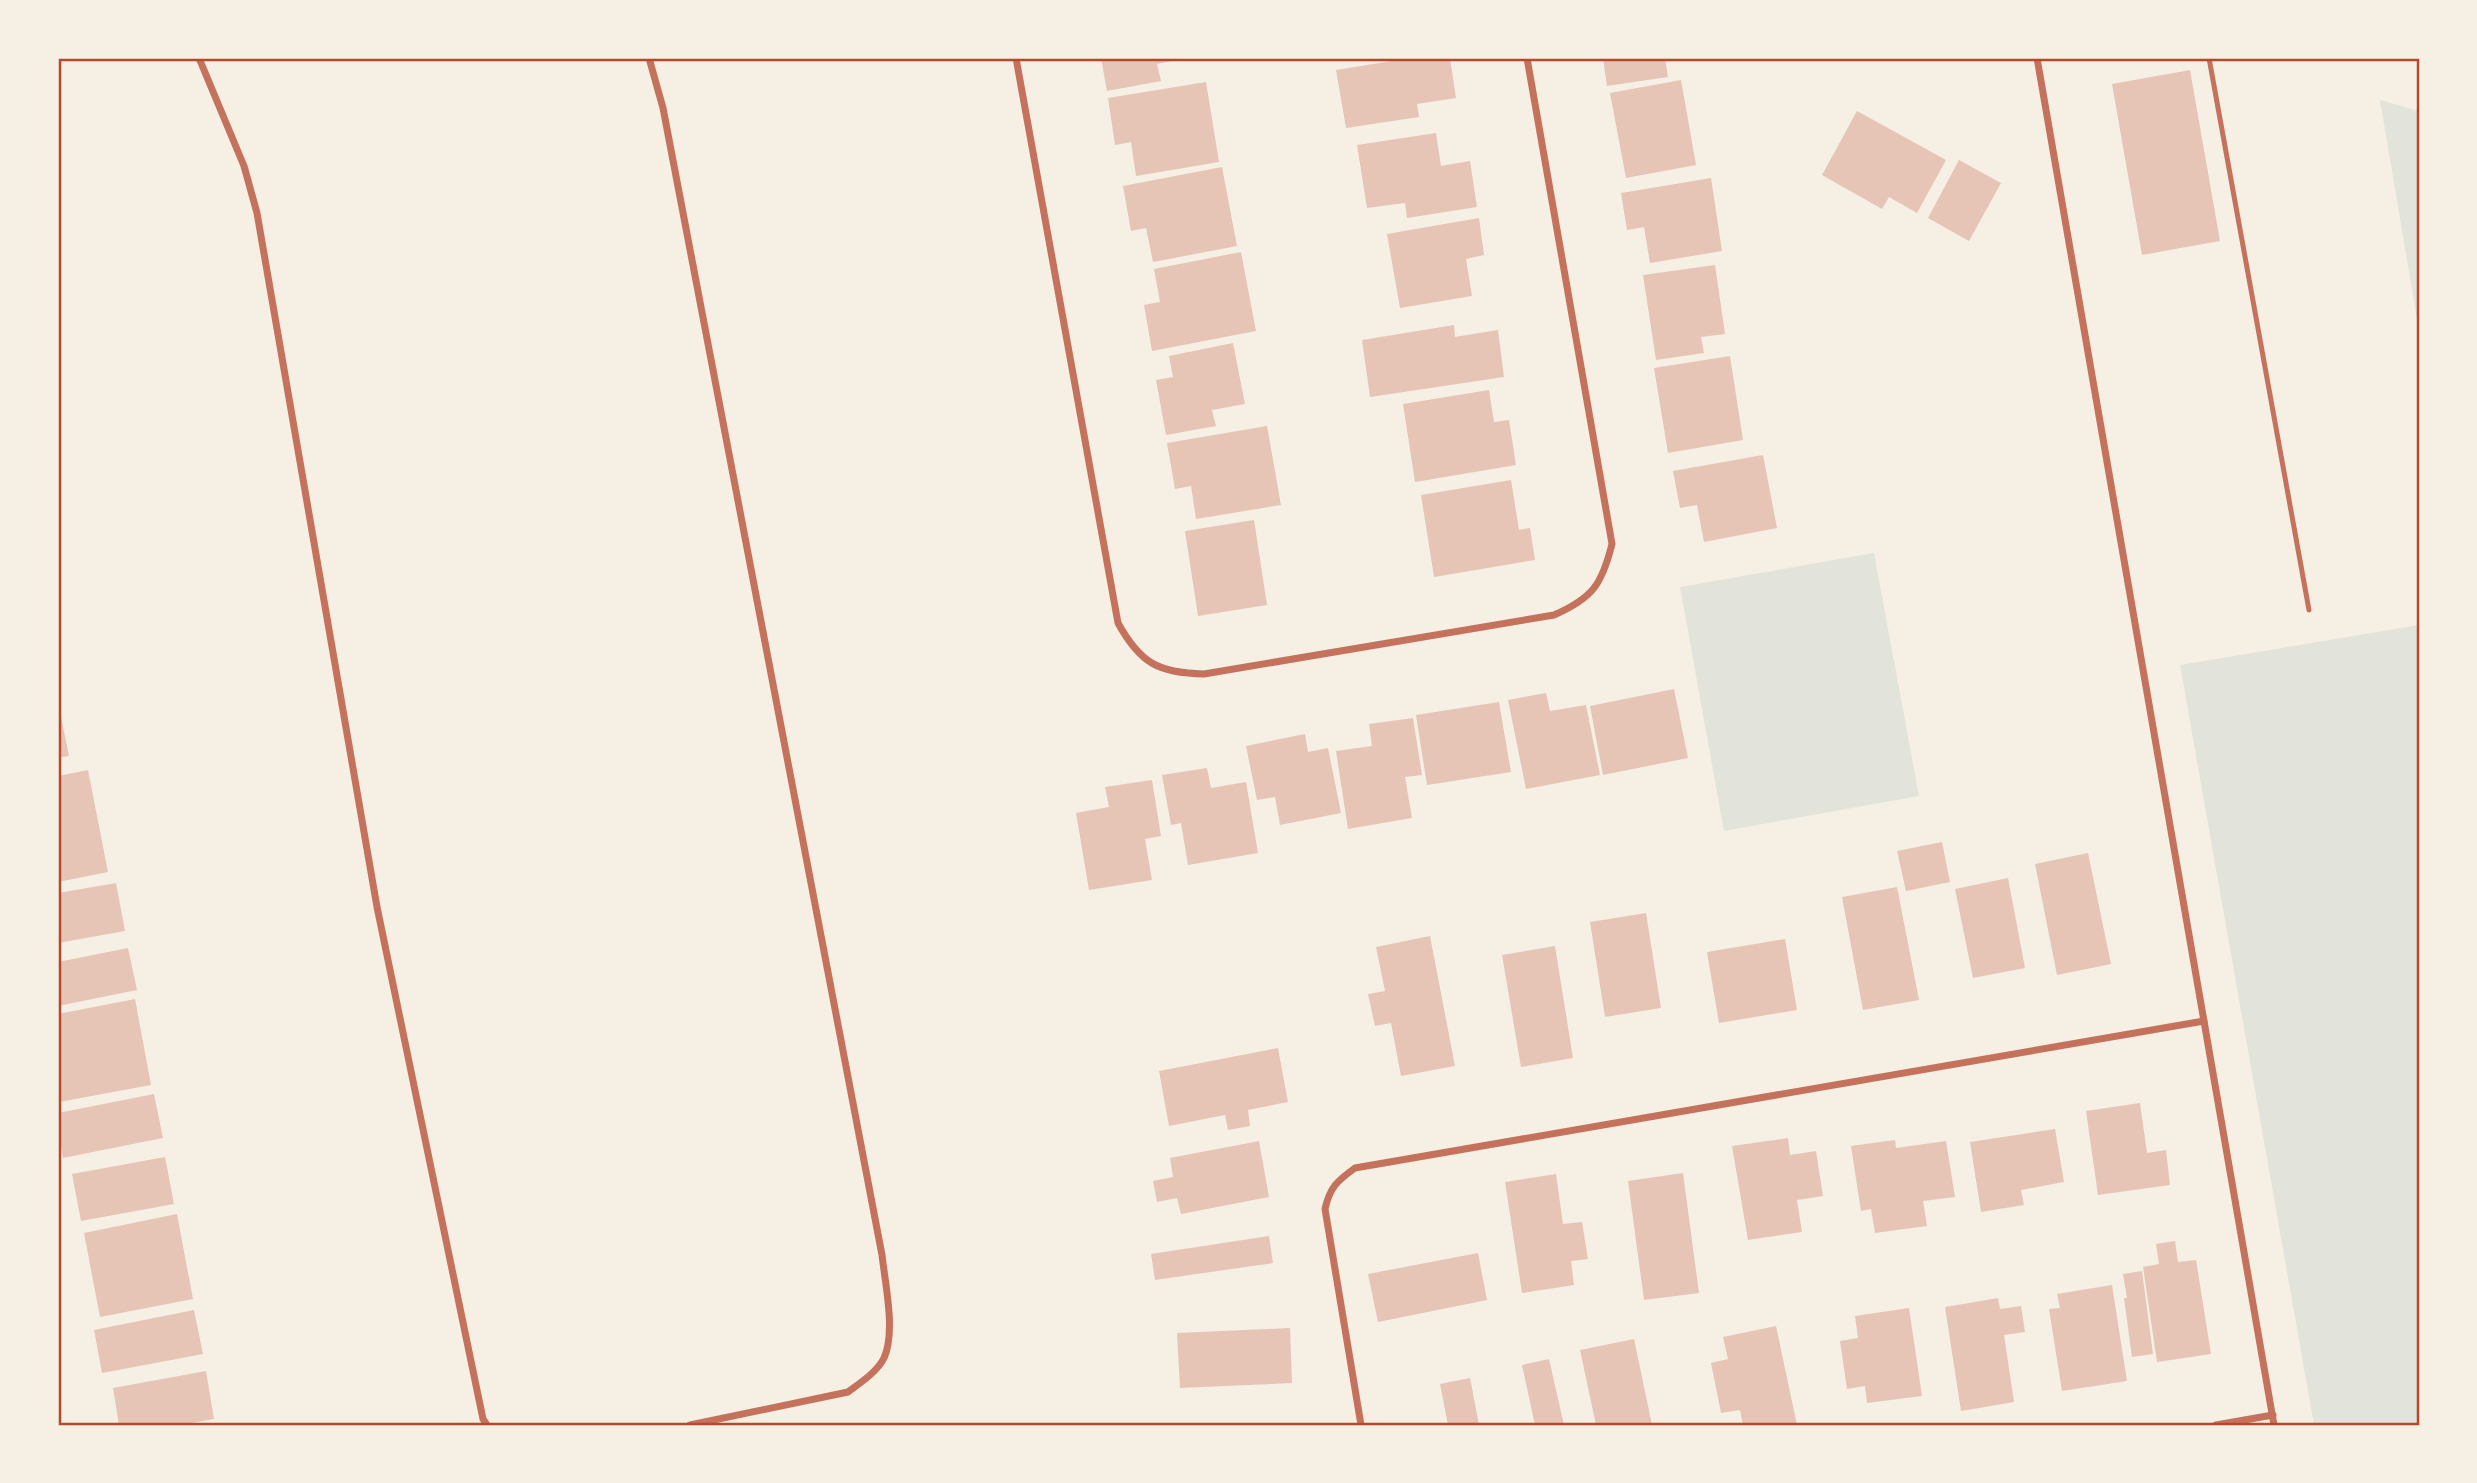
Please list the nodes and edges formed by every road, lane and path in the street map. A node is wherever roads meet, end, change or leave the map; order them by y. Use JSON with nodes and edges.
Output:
{"nodes":[{"id":1,"x":199,"y":58,"type":"edge"},
{"id":2,"x":649,"y":58,"type":"edge"},
{"id":3,"x":1016,"y":58,"type":"edge"},
{"id":4,"x":1527,"y":58,"type":"edge"},
{"id":5,"x":2037,"y":58,"type":"edge"},
{"id":6,"x":2210,"y":58,"type":"edge"},
{"id":7,"x":2218,"y":58,"type":"edge"},
{"id":8,"x":2309,"y":610,"type":"dead end"},
{"id":9,"x":2204,"y":1021,"type":"junction"},
{"id":10,"x":2273,"y":1415,"type":"junction"},
{"id":11,"x":485,"y":1422,"type":"edge"},
{"id":12,"x":690,"y":1425,"type":"edge"},
{"id":13,"x":1361,"y":1425,"type":"edge"},
{"id":14,"x":2216,"y":1425,"type":"edge"},
{"id":15,"x":2274,"y":1425,"type":"edge"}],
"edges":[{"from":1,"to":11,"type":"street"},
{"from":2,"to":12,"type":"street"},
{"from":3,"to":4,"type":"street"},
{"from":5,"to":9,"type":"street"},
{"from":6,"to":7,"type":"lane"},
{"from":6,"to":8,"type":"lane"},
{"from":9,"to":10,"type":"street"},
{"from":9,"to":13,"type":"street"},
{"from":10,"to":14,"type":"street"},
{"from":10,"to":15,"type":"street"}]}
